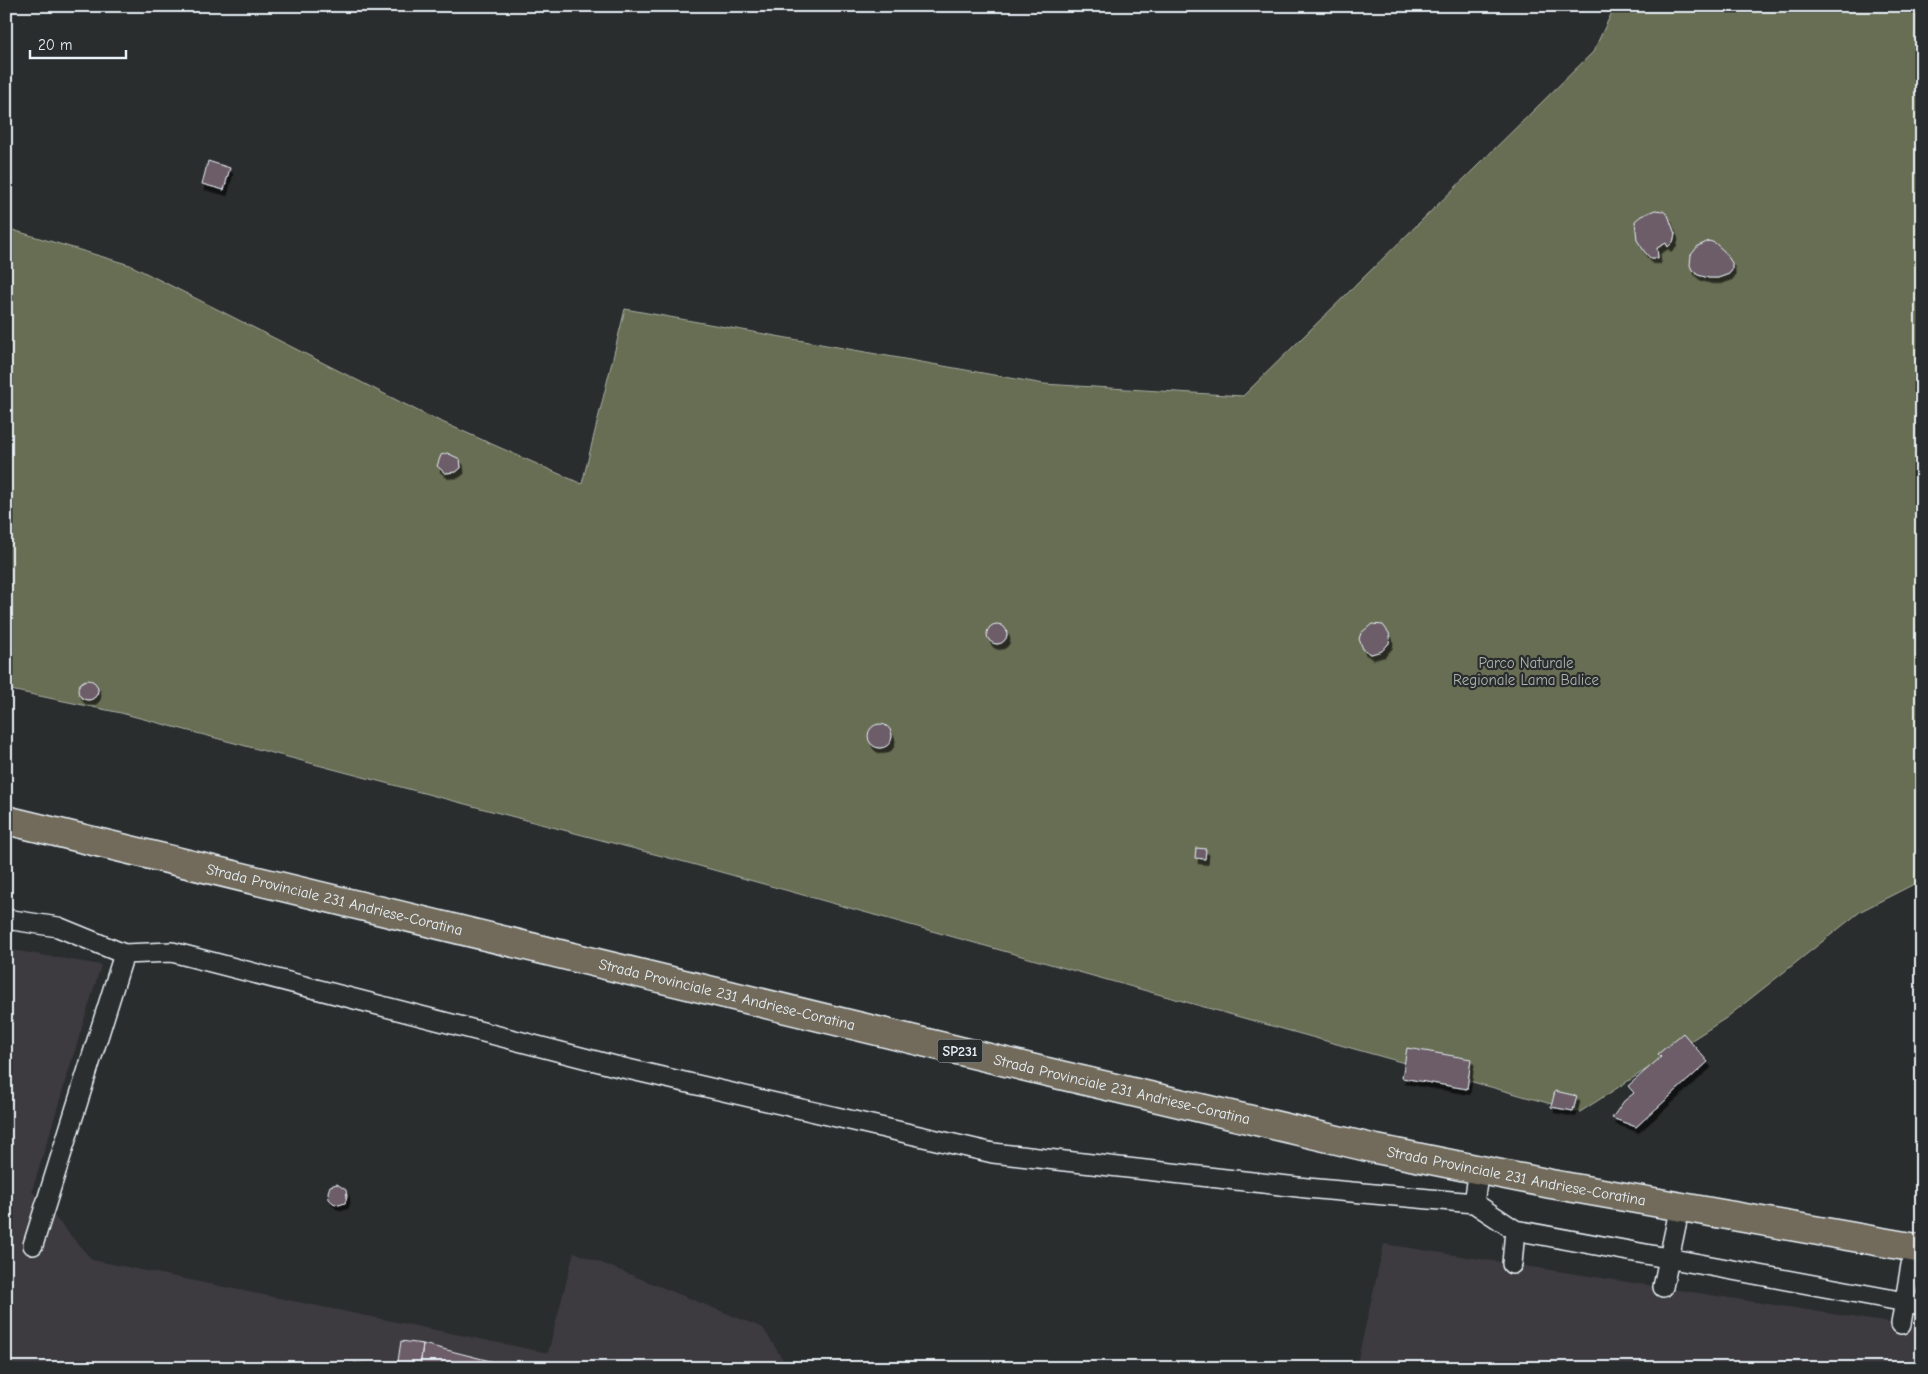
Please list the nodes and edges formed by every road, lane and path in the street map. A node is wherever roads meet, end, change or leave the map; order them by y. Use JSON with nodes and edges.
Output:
{"nodes":[{"id":1,"x":6,"y":820,"type":"edge"},
{"id":2,"x":6,"y":919,"type":"edge"},
{"id":3,"x":124,"y":954,"type":"junction"},
{"id":4,"x":1479,"y":1169,"type":"junction"},
{"id":5,"x":1474,"y":1203,"type":"junction"},
{"id":6,"x":1680,"y":1206,"type":"junction"},
{"id":7,"x":1515,"y":1230,"type":"junction"},
{"id":8,"x":33,"y":1245,"type":"dead end"},
{"id":9,"x":1918,"y":1248,"type":"edge"},
{"id":10,"x":1670,"y":1258,"type":"junction"},
{"id":11,"x":1512,"y":1264,"type":"dead end"},
{"id":12,"x":1664,"y":1288,"type":"dead end"},
{"id":13,"x":1913,"y":1304,"type":"edge"},
{"id":14,"x":1901,"y":1324,"type":"dead end"}],
"edges":[{"from":1,"to":4,"type":"main road","name":"Strada Provinciale 231 Andriese-Coratina","number":"SP231"},
{"from":2,"to":3,"type":"lane"},
{"from":3,"to":5,"type":"lane"},
{"from":3,"to":8,"type":"lane"},
{"from":4,"to":5,"type":"lane"},
{"from":4,"to":6,"type":"main road","name":"Strada Provinciale 231 Andriese-Coratina","number":"SP231"},
{"from":5,"to":7,"type":"lane"},
{"from":6,"to":9,"type":"main road","name":"Strada Provinciale 231 Andriese-Coratina","number":"SP231"},
{"from":6,"to":10,"type":"lane"},
{"from":7,"to":10,"type":"lane"},
{"from":7,"to":11,"type":"lane"},
{"from":9,"to":13,"type":"lane"},
{"from":10,"to":12,"type":"lane"},
{"from":10,"to":13,"type":"lane"},
{"from":13,"to":14,"type":"lane"}]}
